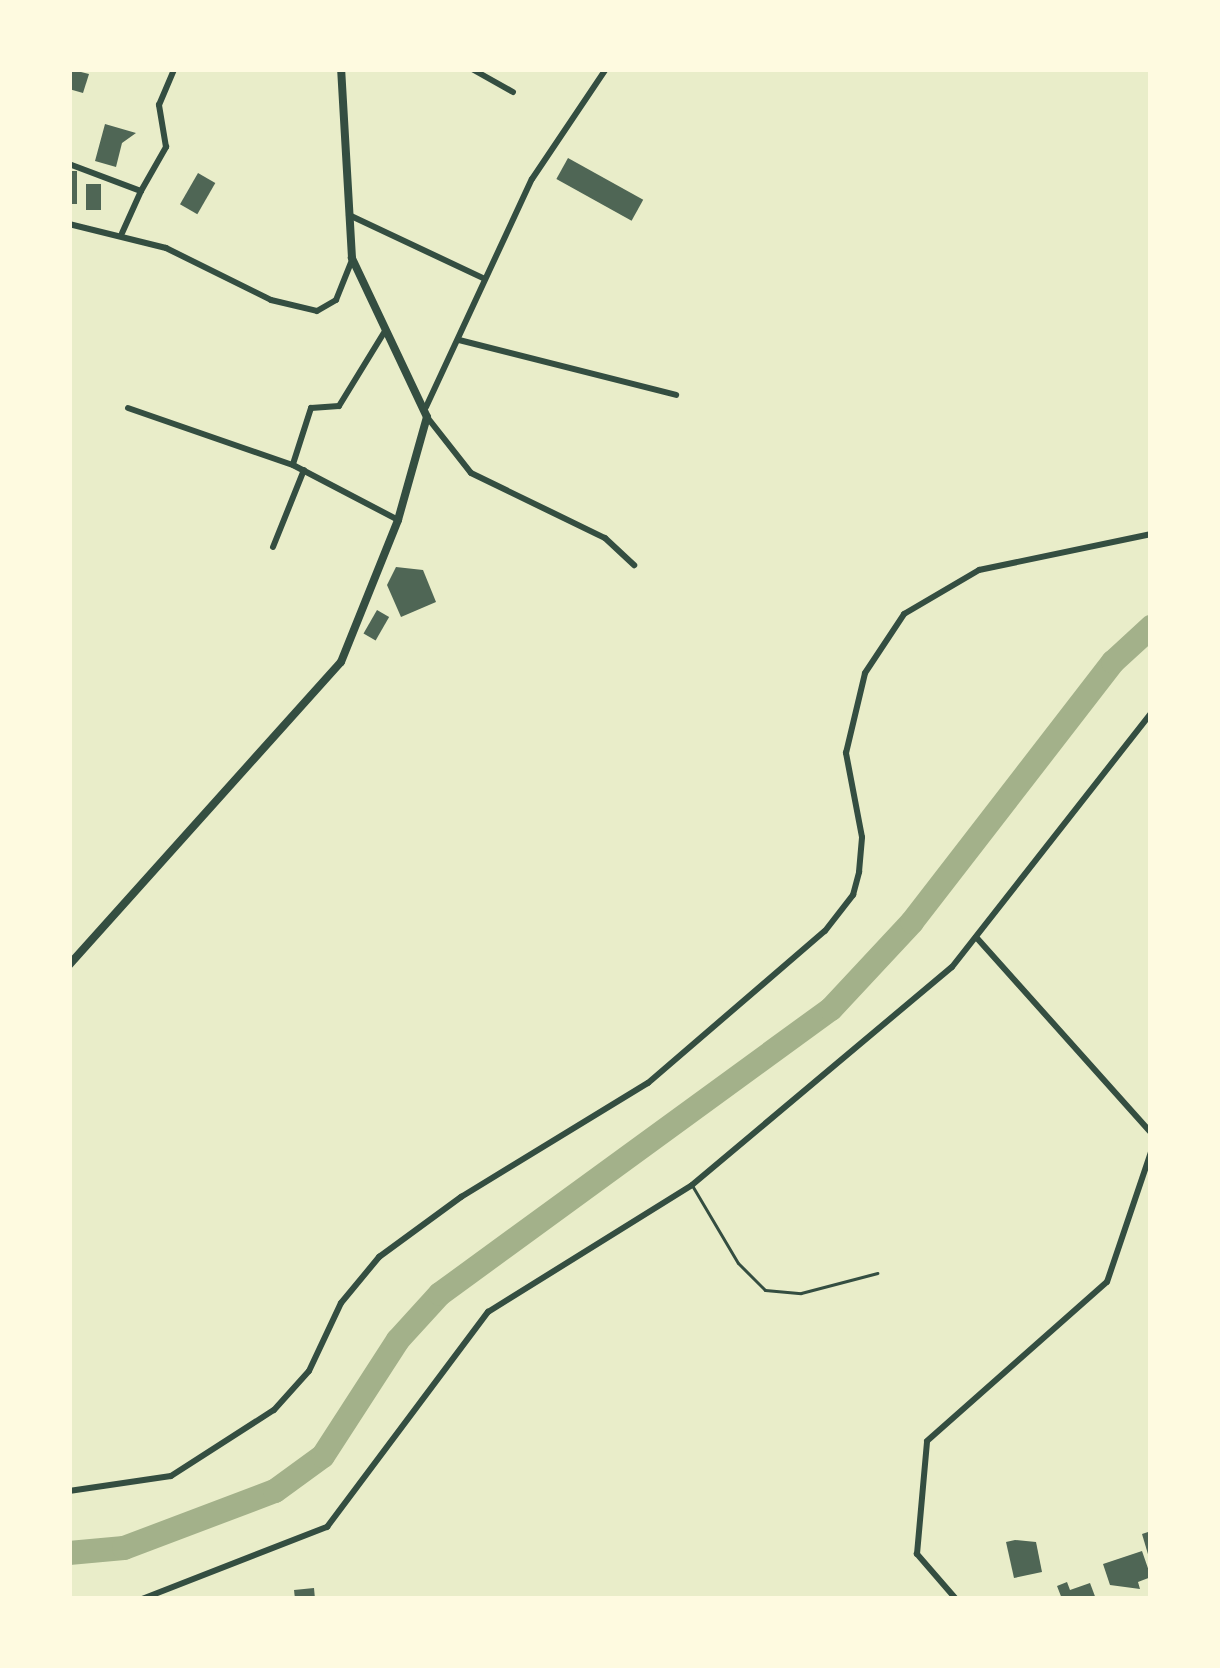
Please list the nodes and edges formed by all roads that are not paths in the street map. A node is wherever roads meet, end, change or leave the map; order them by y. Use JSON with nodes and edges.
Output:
{"nodes":[{"id":1,"x":174,"y":69,"type":"edge"},
{"id":2,"x":341,"y":69,"type":"edge"},
{"id":3,"x":472,"y":69,"type":"edge"},
{"id":4,"x":606,"y":69,"type":"edge"},
{"id":5,"x":513,"y":92,"type":"dead end"},
{"id":6,"x":69,"y":164,"type":"edge"},
{"id":7,"x":142,"y":190,"type":"junction"},
{"id":8,"x":349,"y":215,"type":"junction"},
{"id":9,"x":69,"y":224,"type":"edge"},
{"id":10,"x":122,"y":233,"type":"junction"},
{"id":11,"x":352,"y":258,"type":"junction"},
{"id":12,"x":485,"y":279,"type":"junction"},
{"id":13,"x":385,"y":332,"type":"junction"},
{"id":14,"x":459,"y":340,"type":"junction"},
{"id":15,"x":676,"y":395,"type":"dead end"},
{"id":16,"x":128,"y":408,"type":"dead end"},
{"id":17,"x":426,"y":412,"type":"junction"},
{"id":18,"x":293,"y":465,"type":"junction"},
{"id":19,"x":304,"y":470,"type":"junction"},
{"id":20,"x":398,"y":520,"type":"junction"},
{"id":21,"x":1151,"y":534,"type":"edge"},
{"id":22,"x":273,"y":547,"type":"dead end"},
{"id":23,"x":634,"y":566,"type":"dead end"},
{"id":24,"x":1151,"y":712,"type":"edge"},
{"id":25,"x":976,"y":937,"type":"junction"},
{"id":26,"x":69,"y":965,"type":"edge"},
{"id":27,"x":1151,"y":1132,"type":"edge"},
{"id":28,"x":1151,"y":1151,"type":"edge"},
{"id":29,"x":692,"y":1185,"type":"junction"},
{"id":30,"x":877,"y":1273,"type":"dead end"},
{"id":31,"x":69,"y":1491,"type":"edge"},
{"id":32,"x":142,"y":1599,"type":"edge"},
{"id":33,"x":956,"y":1599,"type":"edge"}],
"edges":[{"from":1,"to":7,"type":"street"},
{"from":2,"to":8,"type":"street"},
{"from":3,"to":5,"type":"street"},
{"from":4,"to":12,"type":"street"},
{"from":6,"to":7,"type":"street"},
{"from":7,"to":10,"type":"street"},
{"from":8,"to":11,"type":"street"},
{"from":8,"to":12,"type":"street"},
{"from":9,"to":10,"type":"street"},
{"from":10,"to":11,"type":"street"},
{"from":11,"to":13,"type":"street"},
{"from":12,"to":14,"type":"street"},
{"from":13,"to":17,"type":"street"},
{"from":13,"to":18,"type":"street"},
{"from":14,"to":15,"type":"street"},
{"from":14,"to":17,"type":"street"},
{"from":16,"to":18,"type":"street"},
{"from":17,"to":20,"type":"street"},
{"from":17,"to":23,"type":"street"},
{"from":18,"to":19,"type":"street"},
{"from":19,"to":20,"type":"street"},
{"from":19,"to":22,"type":"street"},
{"from":20,"to":26,"type":"street"},
{"from":21,"to":31,"type":"street"},
{"from":24,"to":25,"type":"street"},
{"from":25,"to":27,"type":"street"},
{"from":25,"to":29,"type":"street"},
{"from":28,"to":33,"type":"street"},
{"from":29,"to":30,"type":"lane"},
{"from":29,"to":32,"type":"street"}]}
